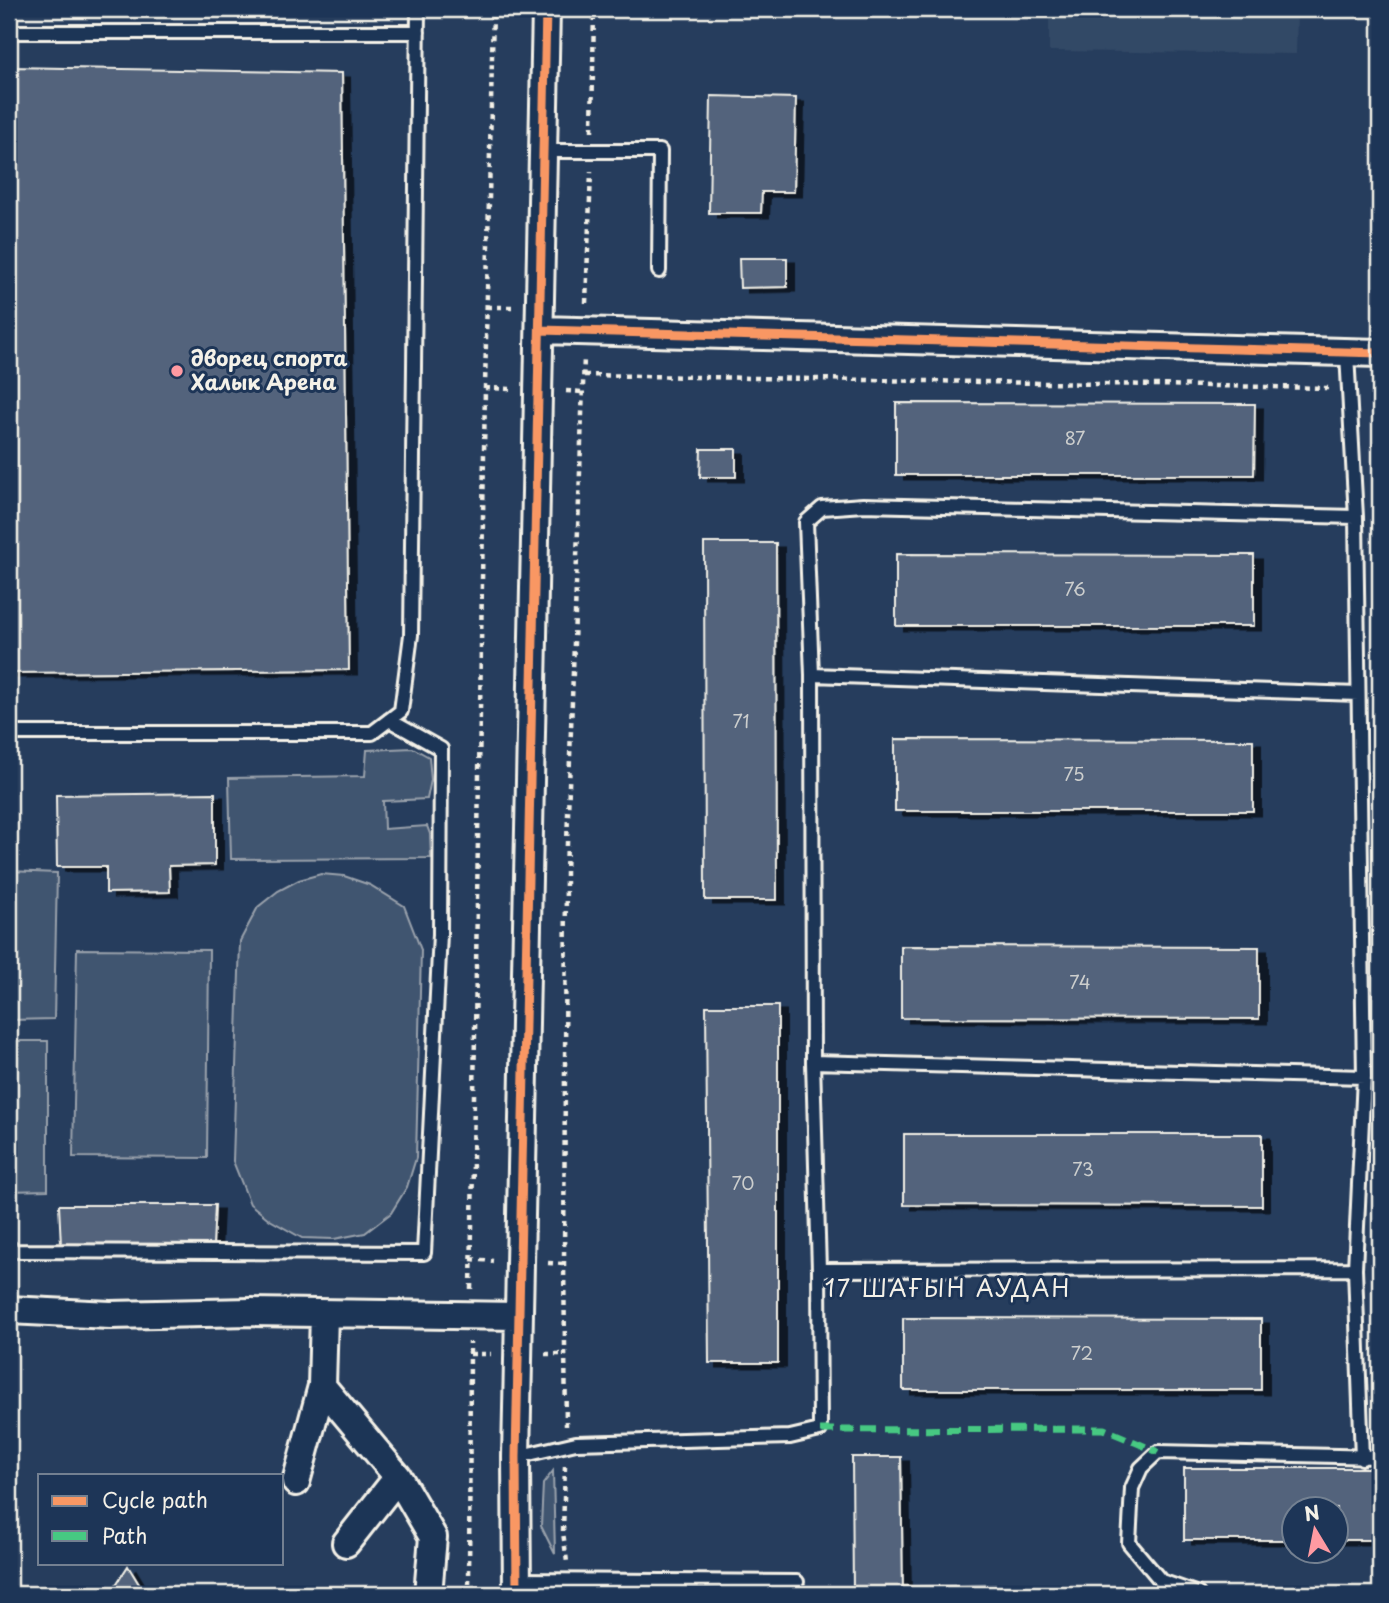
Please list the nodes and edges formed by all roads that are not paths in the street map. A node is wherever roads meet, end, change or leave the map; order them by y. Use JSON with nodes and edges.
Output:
{"nodes":[{"id":1,"x":418,"y":9,"type":"edge"},
{"id":2,"x":546,"y":9,"type":"edge"},
{"id":3,"x":9,"y":32,"type":"edge"},
{"id":4,"x":418,"y":32,"type":"junction"},
{"id":5,"x":543,"y":151,"type":"junction"},
{"id":6,"x":659,"y":271,"type":"dead end"},
{"id":7,"x":540,"y":330,"type":"junction"},
{"id":8,"x":1347,"y":354,"type":"junction"},
{"id":9,"x":1380,"y":354,"type":"edge"},
{"id":10,"x":1356,"y":517,"type":"junction"},
{"id":11,"x":812,"y":675,"type":"junction"},
{"id":12,"x":1358,"y":694,"type":"junction"},
{"id":13,"x":388,"y":720,"type":"junction"},
{"id":14,"x":9,"y":733,"type":"edge"},
{"id":15,"x":813,"y":1062,"type":"junction"},
{"id":16,"x":1364,"y":1077,"type":"junction"},
{"id":17,"x":9,"y":1247,"type":"edge"},
{"id":18,"x":1355,"y":1269,"type":"junction"},
{"id":19,"x":819,"y":1270,"type":"junction"},
{"id":20,"x":9,"y":1310,"type":"edge"},
{"id":21,"x":324,"y":1314,"type":"junction"},
{"id":22,"x":519,"y":1316,"type":"junction"},
{"id":23,"x":322,"y":1386,"type":"junction"},
{"id":24,"x":516,"y":1457,"type":"junction"},
{"id":25,"x":1380,"y":1457,"type":"edge"},
{"id":26,"x":1362,"y":1458,"type":"junction"},
{"id":27,"x":398,"y":1477,"type":"junction"},
{"id":28,"x":296,"y":1482,"type":"dead end"},
{"id":29,"x":346,"y":1543,"type":"dead end"},
{"id":30,"x":797,"y":1582,"type":"dead end"},
{"id":31,"x":517,"y":1587,"type":"edge"},
{"id":32,"x":428,"y":1594,"type":"edge"},
{"id":33,"x":1198,"y":1594,"type":"edge"}],
"edges":[{"from":1,"to":4,"type":"lane"},
{"from":2,"to":5,"type":"street"},
{"from":3,"to":4,"type":"lane"},
{"from":4,"to":13,"type":"lane"},
{"from":5,"to":6,"type":"lane"},
{"from":5,"to":7,"type":"street"},
{"from":7,"to":8,"type":"street"},
{"from":7,"to":22,"type":"street"},
{"from":8,"to":9,"type":"street"},
{"from":8,"to":10,"type":"lane"},
{"from":10,"to":11,"type":"lane"},
{"from":10,"to":12,"type":"lane"},
{"from":11,"to":12,"type":"lane"},
{"from":11,"to":15,"type":"lane"},
{"from":12,"to":16,"type":"lane"},
{"from":13,"to":14,"type":"lane"},
{"from":13,"to":17,"type":"lane"},
{"from":15,"to":16,"type":"lane"},
{"from":15,"to":19,"type":"lane"},
{"from":16,"to":18,"type":"lane"},
{"from":18,"to":19,"type":"lane"},
{"from":18,"to":26,"type":"lane"},
{"from":19,"to":24,"type":"lane"},
{"from":20,"to":21,"type":"street"},
{"from":21,"to":22,"type":"street"},
{"from":21,"to":23,"type":"street"},
{"from":22,"to":24,"type":"street"},
{"from":23,"to":27,"type":"street"},
{"from":23,"to":28,"type":"street"},
{"from":24,"to":31,"type":"street"},
{"from":25,"to":26,"type":"lane"},
{"from":26,"to":33,"type":"lane"},
{"from":27,"to":29,"type":"street"},
{"from":27,"to":32,"type":"street"},
{"from":30,"to":31,"type":"lane"}]}
